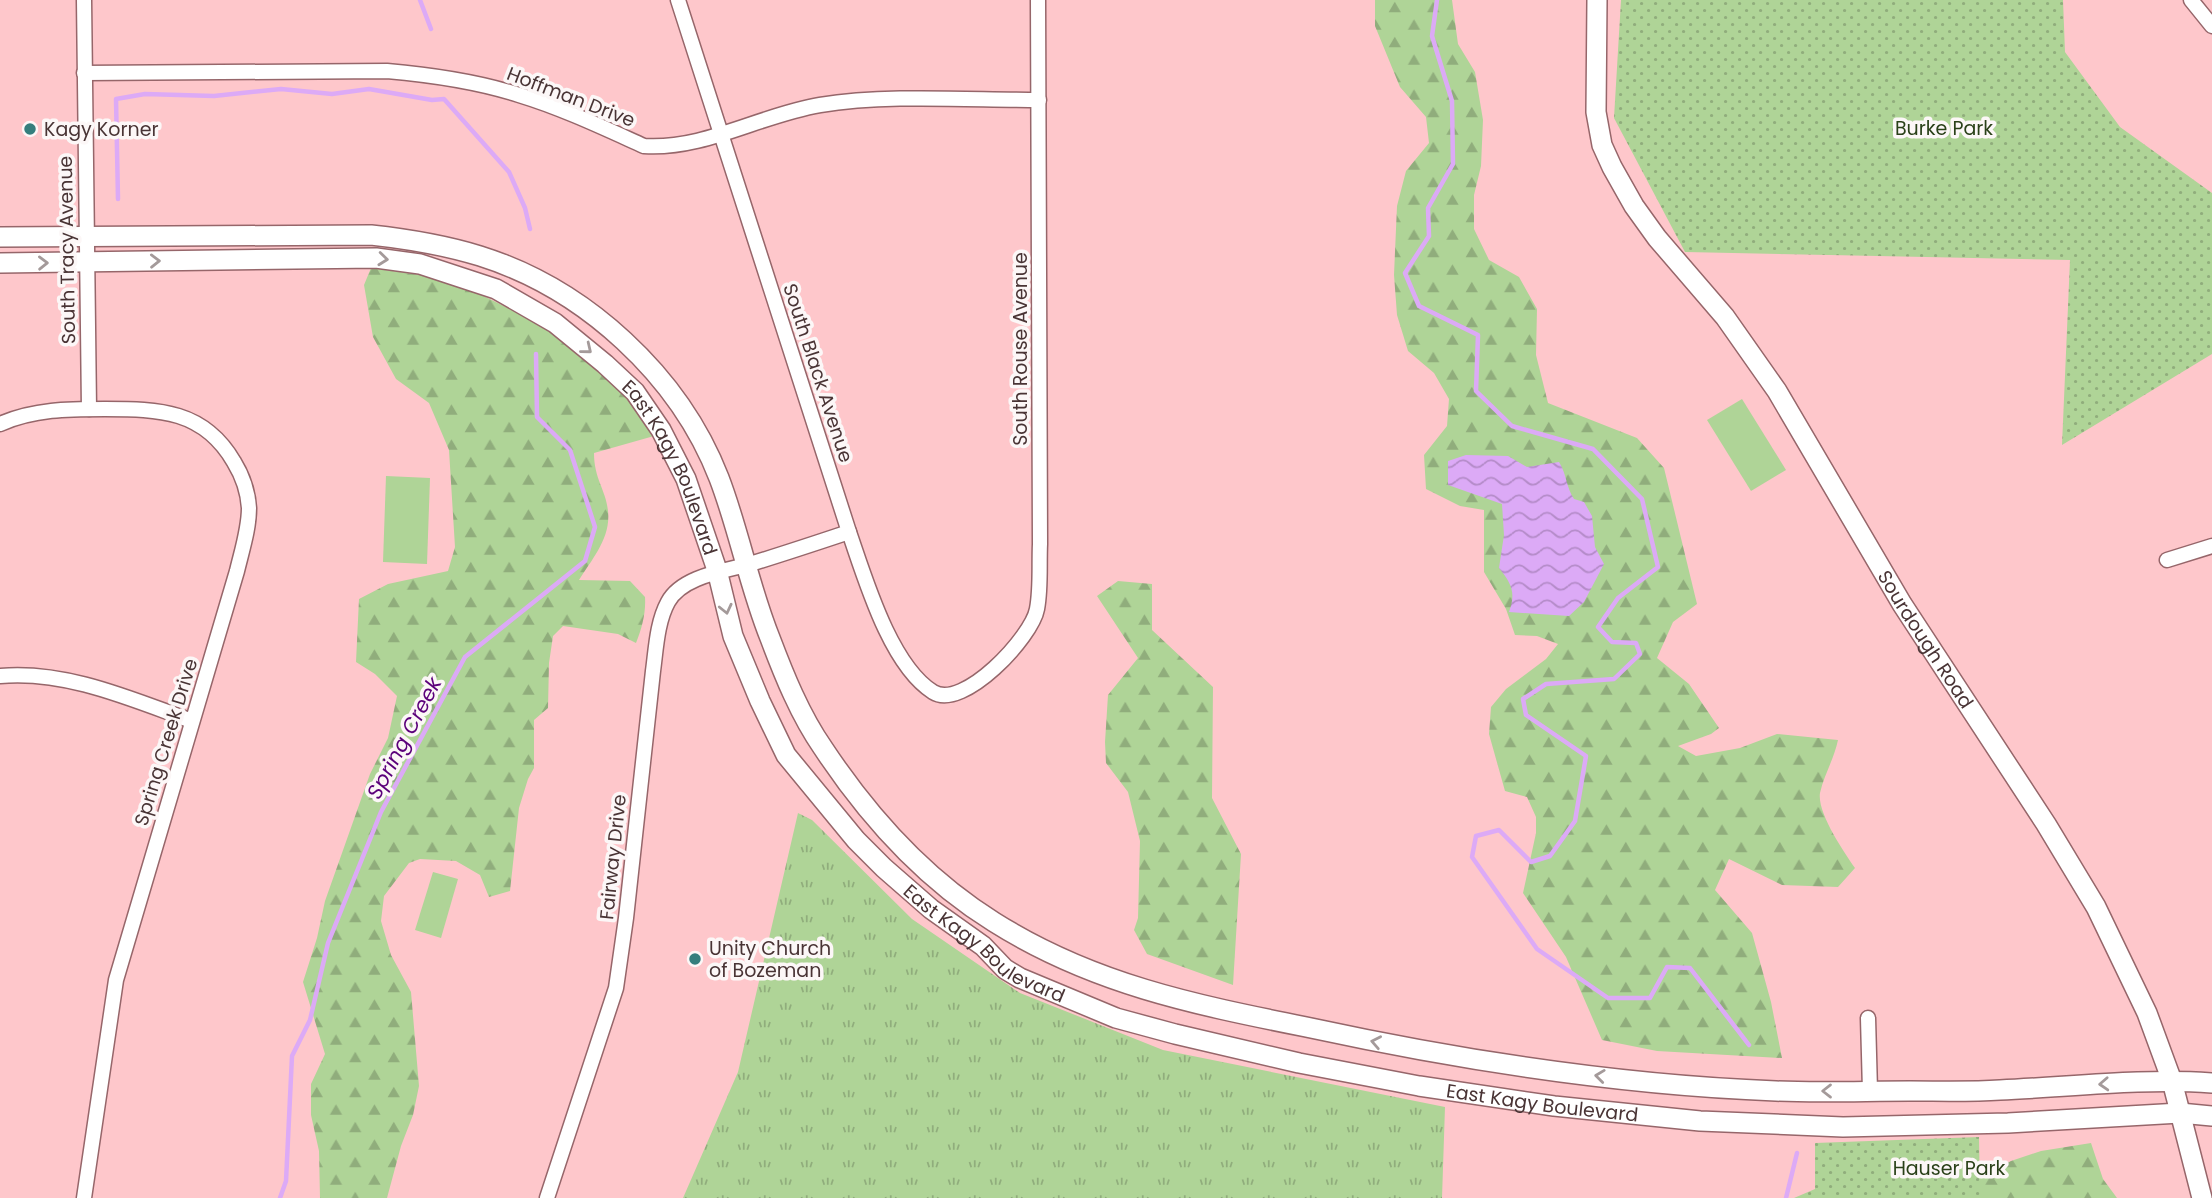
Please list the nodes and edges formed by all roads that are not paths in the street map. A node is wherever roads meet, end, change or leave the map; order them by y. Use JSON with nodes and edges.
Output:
{"nodes":[{"id":1,"x":84,"y":0,"type":"edge"},
{"id":2,"x":678,"y":0,"type":"edge"},
{"id":3,"x":1038,"y":0,"type":"edge"},
{"id":4,"x":1597,"y":0,"type":"edge"},
{"id":5,"x":2190,"y":0,"type":"edge"},
{"id":6,"x":2212,"y":26,"type":"edge"},
{"id":7,"x":84,"y":73,"type":"junction"},
{"id":8,"x":1039,"y":100,"type":"junction"},
{"id":9,"x":722,"y":133,"type":"junction"},
{"id":10,"x":87,"y":236,"type":"junction"},
{"id":11,"x":0,"y":237,"type":"edge"},
{"id":12,"x":87,"y":262,"type":"junction"},
{"id":13,"x":0,"y":263,"type":"edge"},
{"id":14,"x":89,"y":409,"type":"junction"},
{"id":15,"x":0,"y":424,"type":"edge"},
{"id":16,"x":849,"y":532,"type":"junction"},
{"id":17,"x":2212,"y":546,"type":"edge"},
{"id":18,"x":2167,"y":560,"type":"dead end"},
{"id":19,"x":747,"y":565,"type":"junction"},
{"id":20,"x":718,"y":570,"type":"junction"},
{"id":21,"x":0,"y":676,"type":"edge"},
{"id":22,"x":982,"y":679,"type":"joint"},
{"id":23,"x":192,"y":721,"type":"junction"},
{"id":24,"x":1868,"y":1018,"type":"dead end"},
{"id":25,"x":2172,"y":1080,"type":"junction"},
{"id":26,"x":2212,"y":1083,"type":"edge"},
{"id":27,"x":1870,"y":1091,"type":"junction"},
{"id":28,"x":2180,"y":1113,"type":"junction"},
{"id":29,"x":2212,"y":1116,"type":"edge"},
{"id":30,"x":84,"y":1198,"type":"edge"},
{"id":31,"x":547,"y":1198,"type":"edge"},
{"id":32,"x":2202,"y":1198,"type":"edge"}],
"edges":[{"from":1,"to":7,"type":"street","name":"South Tracy Avenue"},
{"from":2,"to":9,"type":"street","name":"South Black Avenue"},
{"from":3,"to":8,"type":"street","name":"South Rouse Avenue"},
{"from":4,"to":25,"type":"main road","name":"Sourdough Road"},
{"from":5,"to":6,"type":"street"},
{"from":7,"to":9,"type":"street","name":"Hoffman Drive"},
{"from":7,"to":10,"type":"street","name":"South Tracy Avenue"},
{"from":8,"to":9,"type":"street","name":"Hoffman Drive"},
{"from":8,"to":22,"type":"street","name":"South Rouse Avenue"},
{"from":9,"to":16,"type":"street","name":"South Black Avenue"},
{"from":10,"to":11,"type":"main road","name":"East Kagy Boulevard"},
{"from":10,"to":12,"type":"street","name":"South Tracy Avenue"},
{"from":10,"to":19,"type":"main road","name":"East Kagy Boulevard"},
{"from":13,"to":12,"type":"main road","name":"East Kagy Boulevard","one_way":true},
{"from":12,"to":14,"type":"street","name":"South Tracy Avenue"},
{"from":12,"to":20,"type":"main road","name":"East Kagy Boulevard","one_way":true},
{"from":14,"to":15,"type":"street"},
{"from":14,"to":23,"type":"street","name":"Spring Creek Drive"},
{"from":16,"to":19,"type":"street","name":"Fairway Drive"},
{"from":16,"to":22,"type":"street","name":"South Black Avenue"},
{"from":17,"to":18,"type":"street"},
{"from":19,"to":20,"type":"street","name":"Fairway Drive"},
{"from":27,"to":19,"type":"main road","name":"East Kagy Boulevard","one_way":true},
{"from":20,"to":28,"type":"main road","name":"East Kagy Boulevard","one_way":true},
{"from":20,"to":31,"type":"street","name":"Fairway Drive"},
{"from":21,"to":23,"type":"street"},
{"from":23,"to":30,"type":"street","name":"Spring Creek Drive"},
{"from":24,"to":27,"type":"street"},
{"from":25,"to":26,"type":"main road","name":"East Kagy Boulevard"},
{"from":25,"to":27,"type":"main road","name":"East Kagy Boulevard","one_way":true},
{"from":25,"to":28,"type":"main road","name":"Sourdough Road"},
{"from":28,"to":29,"type":"main road","name":"East Kagy Boulevard"},
{"from":28,"to":32,"type":"main road","name":"Sourdough Road"}]}
